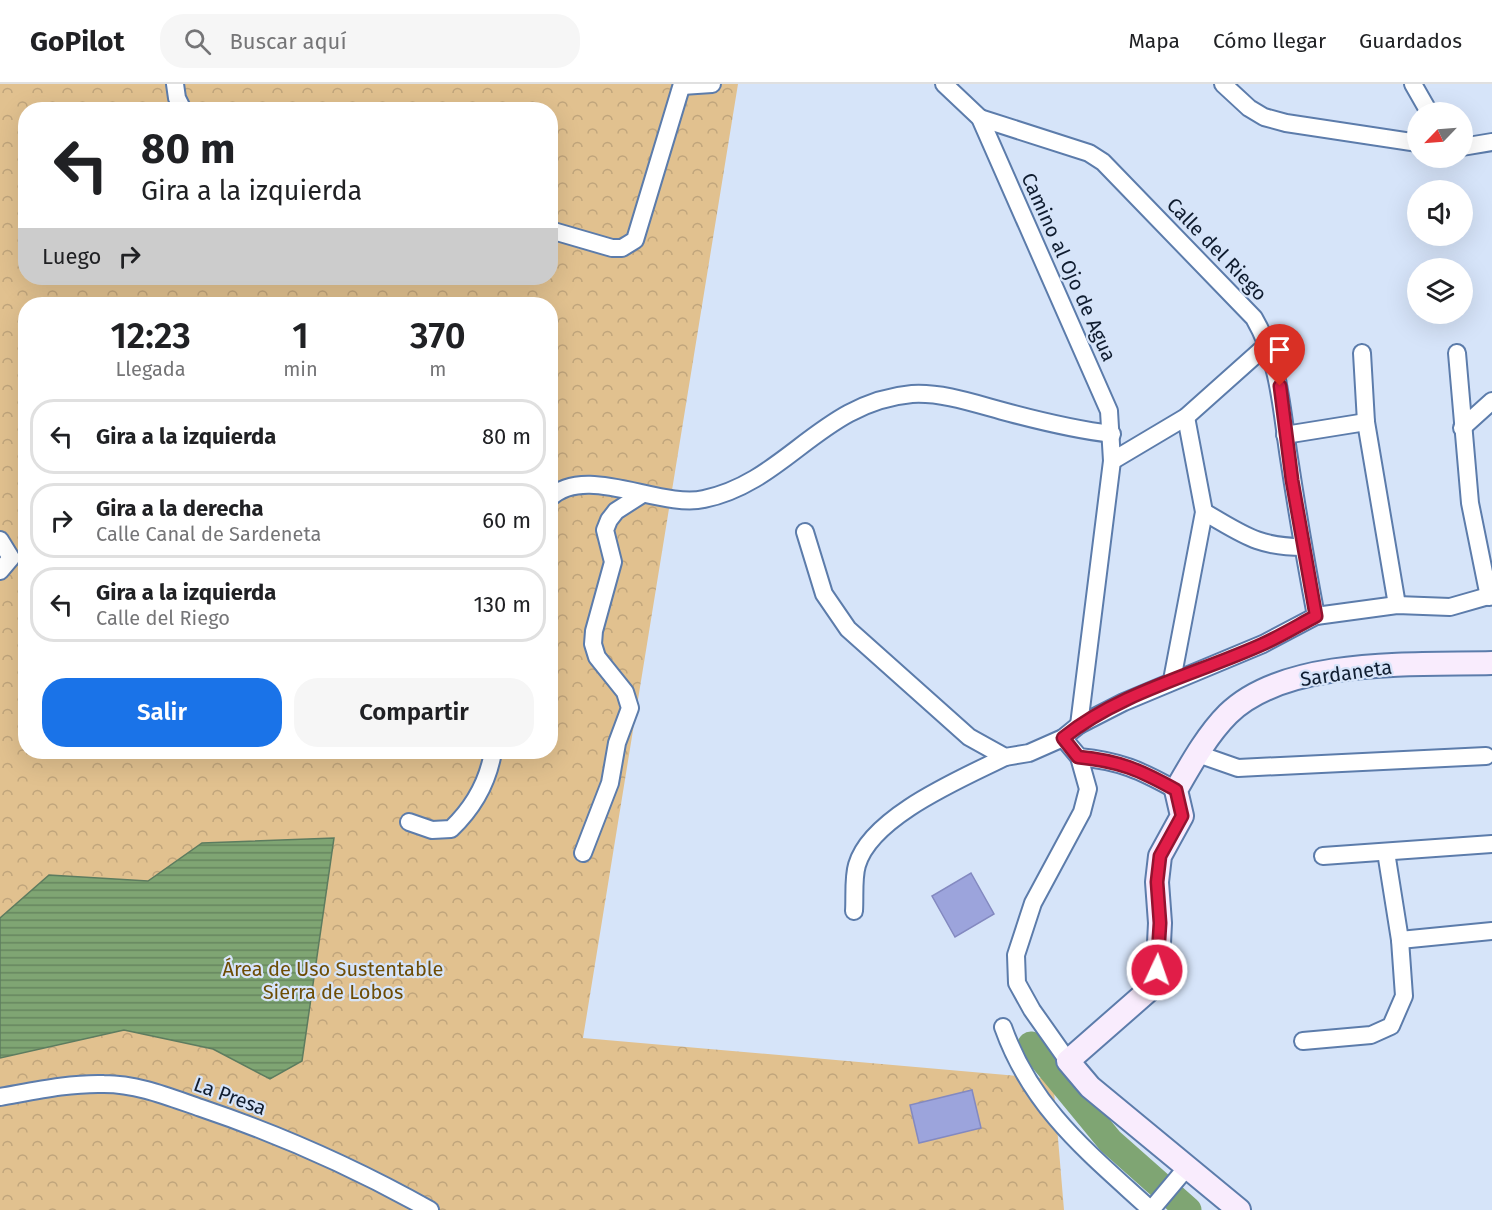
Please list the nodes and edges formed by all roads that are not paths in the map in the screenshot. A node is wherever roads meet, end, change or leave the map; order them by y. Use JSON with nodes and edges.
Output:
{"nodes":[{"id":1,"x":175,"y":84,"type":"edge"},
{"id":2,"x":712,"y":84,"type":"edge"},
{"id":3,"x":944,"y":84,"type":"edge"},
{"id":4,"x":1224,"y":84,"type":"edge"},
{"id":5,"x":1413,"y":84,"type":"edge"},
{"id":6,"x":682,"y":85,"type":"edge"},
{"id":7,"x":179,"y":102,"type":"edge"},
{"id":8,"x":1423,"y":102,"type":"edge"},
{"id":9,"x":980,"y":118,"type":"junction"},
{"id":10,"x":1407,"y":141,"type":"edge"},
{"id":11,"x":1492,"y":142,"type":"edge"},
{"id":12,"x":1473,"y":145,"type":"edge"},
{"id":13,"x":558,"y":232,"type":"edge"},
{"id":14,"x":1269,"y":343,"type":"junction"},
{"id":15,"x":1362,"y":352,"type":"dead end"},
{"id":16,"x":1457,"y":353,"type":"dead end"},
{"id":17,"x":1492,"y":401,"type":"edge"},
{"id":18,"x":1186,"y":417,"type":"junction"},
{"id":19,"x":1366,"y":422,"type":"junction"},
{"id":20,"x":1462,"y":428,"type":"junction"},
{"id":21,"x":1112,"y":435,"type":"junction"},
{"id":22,"x":1286,"y":435,"type":"junction"},
{"id":23,"x":1112,"y":461,"type":"junction"},
{"id":24,"x":558,"y":492,"type":"edge"},
{"id":25,"x":641,"y":495,"type":"junction"},
{"id":26,"x":1204,"y":512,"type":"junction"},
{"id":27,"x":805,"y":532,"type":"dead end"},
{"id":28,"x":0,"y":540,"type":"edge"},
{"id":29,"x":1303,"y":547,"type":"junction"},
{"id":30,"x":0,"y":571,"type":"edge"},
{"id":31,"x":1490,"y":596,"type":"edge"},
{"id":32,"x":1397,"y":605,"type":"junction"},
{"id":33,"x":1316,"y":616,"type":"junction"},
{"id":34,"x":1492,"y":663,"type":"edge"},
{"id":35,"x":1172,"y":680,"type":"junction"},
{"id":36,"x":1079,"y":725,"type":"junction"},
{"id":37,"x":1063,"y":738,"type":"junction"},
{"id":38,"x":1198,"y":754,"type":"junction"},
{"id":39,"x":1486,"y":756,"type":"dead end"},
{"id":40,"x":1005,"y":757,"type":"junction"},
{"id":41,"x":1078,"y":757,"type":"junction"},
{"id":42,"x":491,"y":759,"type":"edge"},
{"id":43,"x":1176,"y":790,"type":"junction"},
{"id":44,"x":409,"y":822,"type":"dead end"},
{"id":45,"x":1492,"y":844,"type":"edge"},
{"id":46,"x":1386,"y":852,"type":"junction"},
{"id":47,"x":583,"y":853,"type":"dead end"},
{"id":48,"x":1323,"y":856,"type":"dead end"},
{"id":49,"x":854,"y":911,"type":"dead end"},
{"id":50,"x":1492,"y":931,"type":"edge"},
{"id":51,"x":1400,"y":940,"type":"junction"},
{"id":52,"x":1003,"y":1027,"type":"dead end"},
{"id":53,"x":1303,"y":1041,"type":"dead end"},
{"id":54,"x":1068,"y":1061,"type":"junction"},
{"id":55,"x":0,"y":1097,"type":"edge"},
{"id":56,"x":1182,"y":1173,"type":"junction"},
{"id":57,"x":1154,"y":1207,"type":"edge"},
{"id":58,"x":430,"y":1210,"type":"edge"},
{"id":59,"x":1239,"y":1210,"type":"edge"}],
"edges":[{"from":1,"to":7,"type":"street"},
{"from":2,"to":6,"type":"street"},
{"from":3,"to":9,"type":"street"},
{"from":4,"to":10,"type":"street"},
{"from":5,"to":8,"type":"street"},
{"from":6,"to":13,"type":"street"},
{"from":9,"to":14,"type":"street","name":"Calle del Riego"},
{"from":9,"to":21,"type":"street","name":"Camino al Ojo de Agua"},
{"from":11,"to":12,"type":"street"},
{"from":14,"to":18,"type":"street"},
{"from":14,"to":22,"type":"street","name":"Calle del Riego"},
{"from":15,"to":19,"type":"street"},
{"from":16,"to":20,"type":"street"},
{"from":17,"to":20,"type":"street"},
{"from":18,"to":23,"type":"street"},
{"from":18,"to":26,"type":"street"},
{"from":19,"to":22,"type":"street"},
{"from":19,"to":32,"type":"street"},
{"from":20,"to":31,"type":"street"},
{"from":21,"to":23,"type":"street","name":"Camino al Ojo de Agua"},
{"from":21,"to":25,"type":"street"},
{"from":22,"to":29,"type":"street","name":"Calle del Riego"},
{"from":23,"to":36,"type":"street","name":"Camino al Ojo de Agua"},
{"from":24,"to":25,"type":"street"},
{"from":25,"to":47,"type":"street"},
{"from":26,"to":29,"type":"street"},
{"from":26,"to":35,"type":"street"},
{"from":27,"to":40,"type":"street"},
{"from":28,"to":30,"type":"street"},
{"from":29,"to":33,"type":"street","name":"Calle del Riego"},
{"from":31,"to":32,"type":"street"},
{"from":32,"to":33,"type":"street"},
{"from":33,"to":35,"type":"street"},
{"from":34,"to":38,"type":"street","name":"Sardaneta"},
{"from":35,"to":36,"type":"street"},
{"from":36,"to":37,"type":"street"},
{"from":37,"to":40,"type":"street"},
{"from":37,"to":41,"type":"street"},
{"from":38,"to":39,"type":"street"},
{"from":38,"to":43,"type":"street","name":"Sardaneta"},
{"from":40,"to":49,"type":"street"},
{"from":41,"to":43,"type":"street"},
{"from":41,"to":54,"type":"street"},
{"from":42,"to":44,"type":"street"},
{"from":43,"to":54,"type":"street"},
{"from":45,"to":46,"type":"street"},
{"from":46,"to":48,"type":"street"},
{"from":46,"to":51,"type":"street"},
{"from":50,"to":51,"type":"street"},
{"from":51,"to":53,"type":"street"},
{"from":52,"to":57,"type":"street"},
{"from":54,"to":56,"type":"street"},
{"from":55,"to":58,"type":"street","name":"La Presa"},
{"from":56,"to":57,"type":"street"},
{"from":56,"to":59,"type":"street"}]}
